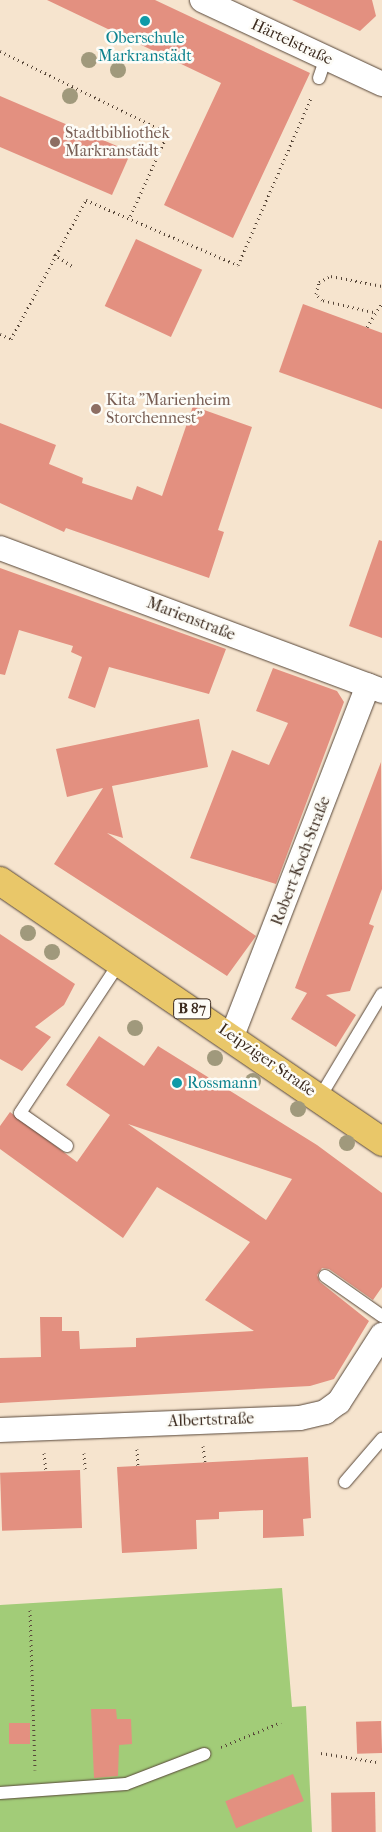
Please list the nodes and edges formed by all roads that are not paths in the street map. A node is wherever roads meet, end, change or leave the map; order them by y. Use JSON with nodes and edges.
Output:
{"nodes":[{"id":1,"x":202,"y":0,"type":"edge"},
{"id":2,"x":382,"y":84,"type":"edge"},
{"id":3,"x":0,"y":548,"type":"edge"},
{"id":4,"x":375,"y":688,"type":"edge"},
{"id":5,"x":0,"y":881,"type":"edge"},
{"id":6,"x":120,"y":962,"type":"junction"},
{"id":7,"x":382,"y":994,"type":"edge"},
{"id":8,"x":232,"y":1036,"type":"junction"},
{"id":9,"x":320,"y":1096,"type":"junction"},
{"id":10,"x":382,"y":1142,"type":"edge"},
{"id":11,"x":67,"y":1146,"type":"dead end"},
{"id":12,"x":325,"y":1276,"type":"dead end"},
{"id":13,"x":382,"y":1316,"type":"edge"},
{"id":14,"x":382,"y":1335,"type":"edge"},
{"id":15,"x":0,"y":1430,"type":"edge"},
{"id":16,"x":382,"y":1438,"type":"edge"},
{"id":17,"x":345,"y":1482,"type":"dead end"},
{"id":18,"x":204,"y":1754,"type":"road end"},
{"id":19,"x":0,"y":1793,"type":"edge"}],
"edges":[{"from":1,"to":2,"type":"street","name":"Härtelstraße"},
{"from":3,"to":4,"type":"street","name":"Marienstraße"},
{"from":4,"to":8,"type":"street","name":"Robert-Koch-Straße"},
{"from":5,"to":6,"type":"main road","name":"Leipziger Straße","number":"B 87"},
{"from":6,"to":8,"type":"main road","name":"Leipziger Straße","number":"B 87"},
{"from":6,"to":11,"type":"lane"},
{"from":7,"to":9,"type":"lane"},
{"from":8,"to":9,"type":"main road","name":"Leipziger Straße","number":"B 87"},
{"from":9,"to":10,"type":"main road","name":"Leipziger Straße","number":"B 87"},
{"from":12,"to":13,"type":"lane"},
{"from":14,"to":15,"type":"street","name":"Albertstraße"},
{"from":16,"to":17,"type":"lane"},
{"from":18,"to":19,"type":"lane"}]}
